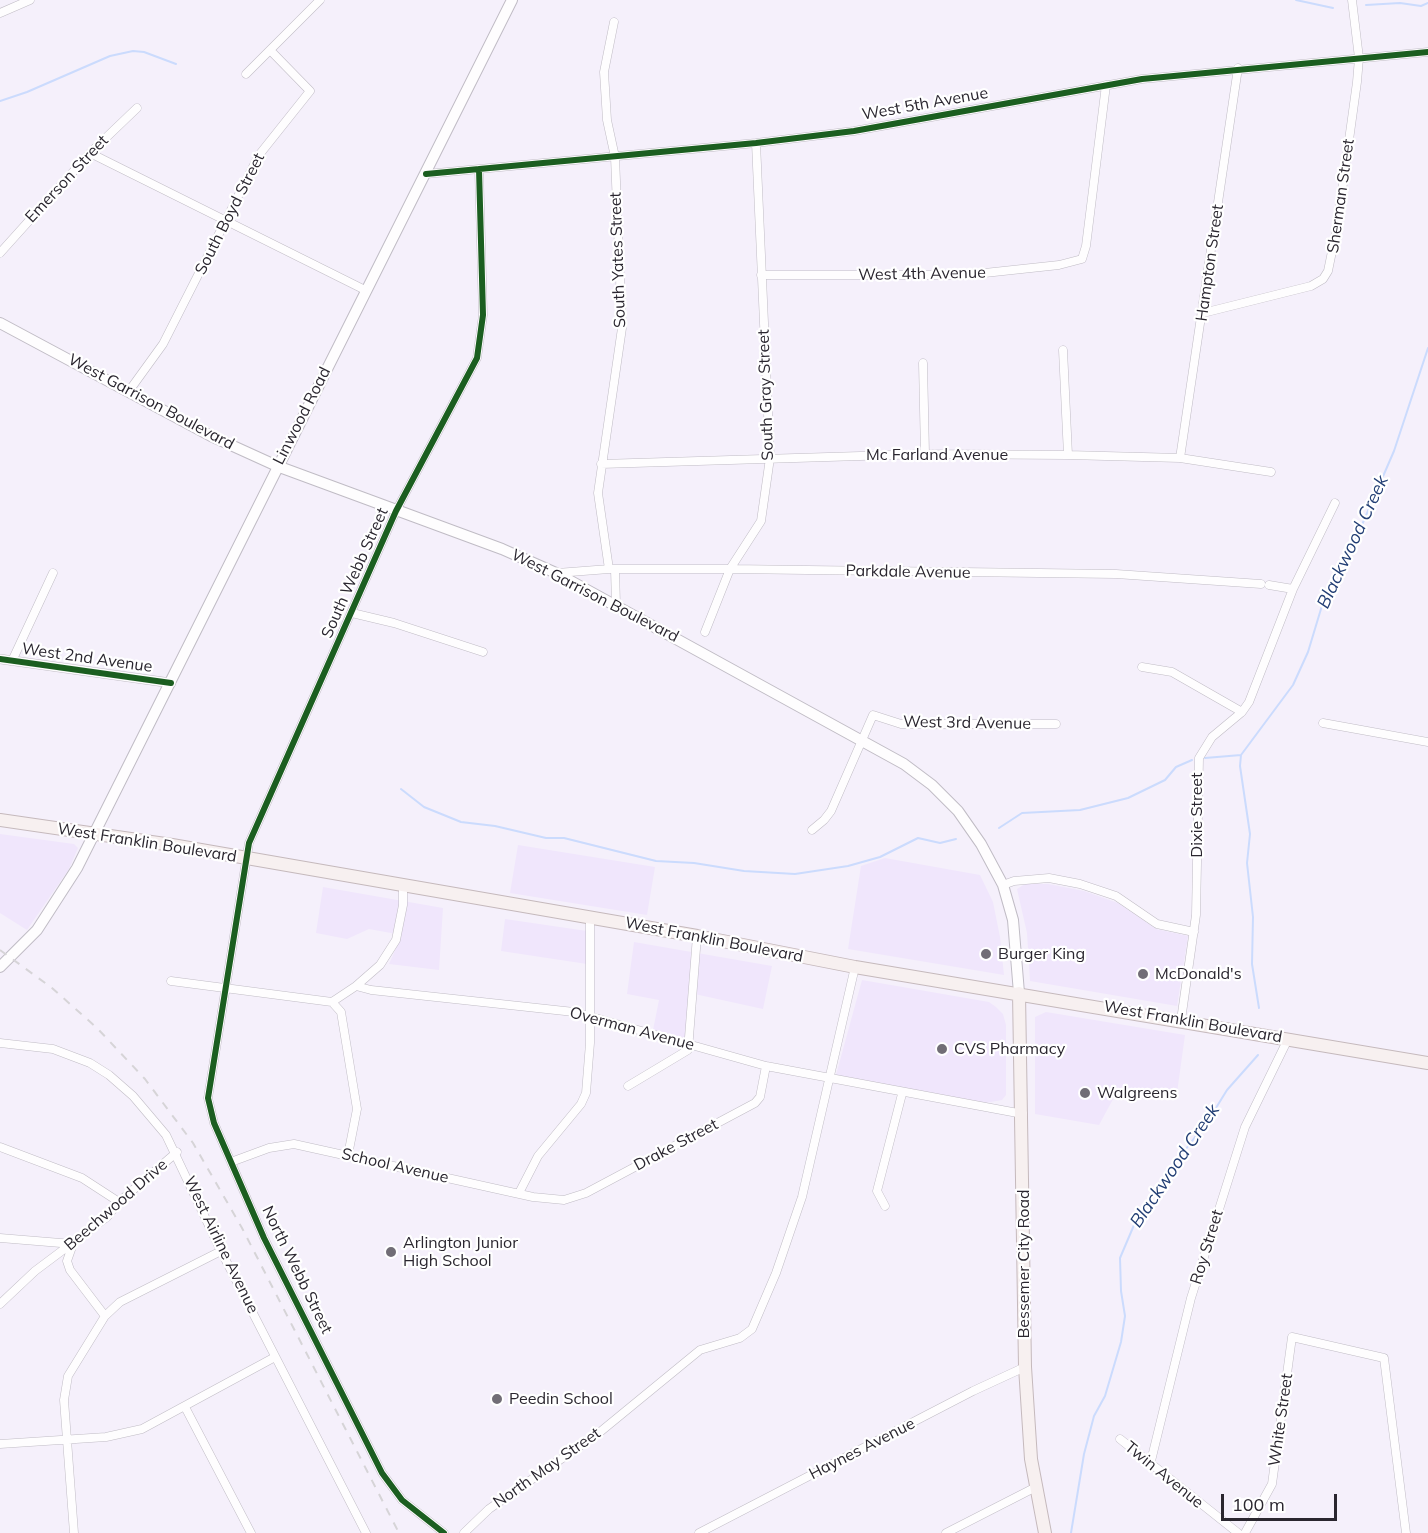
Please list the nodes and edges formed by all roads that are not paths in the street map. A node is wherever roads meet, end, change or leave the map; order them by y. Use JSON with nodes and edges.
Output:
{"nodes":[{"id":1,"x":30,"y":0,"type":"edge"},
{"id":2,"x":320,"y":0,"type":"edge"},
{"id":3,"x":512,"y":0,"type":"edge"},
{"id":4,"x":1352,"y":0,"type":"edge"},
{"id":5,"x":0,"y":14,"type":"edge"},
{"id":6,"x":614,"y":22,"type":"dead end"},
{"id":7,"x":270,"y":50,"type":"junction"},
{"id":8,"x":1428,"y":52,"type":"edge"},
{"id":9,"x":1359,"y":58,"type":"junction"},
{"id":10,"x":1238,"y":68,"type":"junction"},
{"id":11,"x":246,"y":74,"type":"dead end"},
{"id":12,"x":1106,"y":85,"type":"junction"},
{"id":13,"x":137,"y":108,"type":"dead end"},
{"id":14,"x":756,"y":143,"type":"junction"},
{"id":15,"x":90,"y":153,"type":"junction"},
{"id":16,"x":615,"y":157,"type":"junction"},
{"id":17,"x":479,"y":169,"type":"junction"},
{"id":18,"x":426,"y":174,"type":"junction"},
{"id":19,"x":226,"y":222,"type":"junction"},
{"id":20,"x":0,"y":252,"type":"edge"},
{"id":21,"x":761,"y":274,"type":"junction"},
{"id":22,"x":365,"y":290,"type":"junction"},
{"id":23,"x":1203,"y":313,"type":"junction"},
{"id":24,"x":0,"y":323,"type":"edge"},
{"id":25,"x":1064,"y":350,"type":"dead end"},
{"id":26,"x":923,"y":363,"type":"dead end"},
{"id":27,"x":129,"y":391,"type":"junction"},
{"id":28,"x":925,"y":454,"type":"junction"},
{"id":29,"x":1068,"y":455,"type":"junction"},
{"id":30,"x":770,"y":458,"type":"junction"},
{"id":31,"x":1180,"y":458,"type":"junction"},
{"id":32,"x":602,"y":464,"type":"junction"},
{"id":33,"x":277,"y":466,"type":"junction"},
{"id":34,"x":1271,"y":472,"type":"dead end"},
{"id":35,"x":1335,"y":503,"type":"dead end"},
{"id":36,"x":396,"y":511,"type":"junction"},
{"id":37,"x":612,"y":569,"type":"junction"},
{"id":38,"x":730,"y":569,"type":"junction"},
{"id":39,"x":53,"y":573,"type":"dead end"},
{"id":40,"x":556,"y":573,"type":"junction"},
{"id":41,"x":1293,"y":589,"type":"junction"},
{"id":42,"x":616,"y":605,"type":"junction"},
{"id":43,"x":352,"y":613,"type":"junction"},
{"id":44,"x":705,"y":632,"type":"dead end"},
{"id":45,"x":483,"y":652,"type":"dead end"},
{"id":46,"x":0,"y":660,"type":"edge"},
{"id":47,"x":12,"y":661,"type":"junction"},
{"id":48,"x":1142,"y":667,"type":"dead end"},
{"id":49,"x":171,"y":683,"type":"junction"},
{"id":50,"x":1242,"y":712,"type":"junction"},
{"id":51,"x":1323,"y":723,"type":"dead end"},
{"id":52,"x":1056,"y":724,"type":"dead end"},
{"id":53,"x":861,"y":740,"type":"junction"},
{"id":54,"x":1428,"y":742,"type":"edge"},
{"id":55,"x":0,"y":820,"type":"edge"},
{"id":56,"x":812,"y":830,"type":"dead end"},
{"id":57,"x":95,"y":834,"type":"junction"},
{"id":58,"x":246,"y":859,"type":"junction"},
{"id":59,"x":403,"y":885,"type":"junction"},
{"id":60,"x":1003,"y":885,"type":"junction"},
{"id":61,"x":590,"y":918,"type":"junction"},
{"id":62,"x":1194,"y":932,"type":"junction"},
{"id":63,"x":697,"y":936,"type":"junction"},
{"id":64,"x":0,"y":967,"type":"edge"},
{"id":65,"x":855,"y":967,"type":"junction"},
{"id":66,"x":171,"y":981,"type":"dead end"},
{"id":67,"x":356,"y":986,"type":"junction"},
{"id":68,"x":226,"y":987,"type":"junction"},
{"id":69,"x":1019,"y":993,"type":"junction"},
{"id":70,"x":332,"y":1002,"type":"junction"},
{"id":71,"x":590,"y":1015,"type":"junction"},
{"id":72,"x":1181,"y":1020,"type":"junction"},
{"id":73,"x":1288,"y":1039,"type":"junction"},
{"id":74,"x":0,"y":1043,"type":"edge"},
{"id":75,"x":689,"y":1043,"type":"junction"},
{"id":76,"x":1428,"y":1063,"type":"edge"},
{"id":77,"x":766,"y":1066,"type":"junction"},
{"id":78,"x":830,"y":1080,"type":"junction"},
{"id":79,"x":628,"y":1086,"type":"dead end"},
{"id":80,"x":902,"y":1094,"type":"junction"},
{"id":81,"x":1023,"y":1114,"type":"junction"},
{"id":82,"x":0,"y":1147,"type":"edge"},
{"id":83,"x":177,"y":1152,"type":"junction"},
{"id":84,"x":348,"y":1155,"type":"junction"},
{"id":85,"x":231,"y":1161,"type":"junction"},
{"id":86,"x":519,"y":1193,"type":"junction"},
{"id":87,"x":560,"y":1200,"type":"joint"},
{"id":88,"x":119,"y":1202,"type":"junction"},
{"id":89,"x":885,"y":1206,"type":"dead end"},
{"id":90,"x":0,"y":1238,"type":"edge"},
{"id":91,"x":73,"y":1244,"type":"junction"},
{"id":92,"x":221,"y":1251,"type":"junction"},
{"id":93,"x":0,"y":1304,"type":"edge"},
{"id":94,"x":105,"y":1316,"type":"junction"},
{"id":95,"x":275,"y":1357,"type":"junction"},
{"id":96,"x":1026,"y":1367,"type":"junction"},
{"id":97,"x":185,"y":1407,"type":"junction"},
{"id":98,"x":1120,"y":1438,"type":"dead end"},
{"id":99,"x":68,"y":1439,"type":"junction"},
{"id":100,"x":0,"y":1444,"type":"edge"},
{"id":101,"x":1150,"y":1465,"type":"junction"},
{"id":102,"x":1036,"y":1488,"type":"junction"},
{"id":103,"x":74,"y":1533,"type":"edge"},
{"id":104,"x":251,"y":1533,"type":"edge"},
{"id":105,"x":366,"y":1533,"type":"edge"},
{"id":106,"x":444,"y":1533,"type":"edge"},
{"id":107,"x":464,"y":1533,"type":"edge"},
{"id":108,"x":699,"y":1533,"type":"edge"},
{"id":109,"x":946,"y":1533,"type":"edge"},
{"id":110,"x":1045,"y":1533,"type":"edge"},
{"id":111,"x":1238,"y":1533,"type":"edge"},
{"id":112,"x":1245,"y":1533,"type":"edge"},
{"id":113,"x":1406,"y":1533,"type":"edge"}],
"edges":[{"from":1,"to":5,"type":"street"},
{"from":2,"to":7,"type":"street"},
{"from":3,"to":18,"type":"main road","name":"Linwood Road"},
{"from":4,"to":9,"type":"street"},
{"from":6,"to":16,"type":"street","name":"South Yates Street"},
{"from":7,"to":11,"type":"street"},
{"from":7,"to":19,"type":"street","name":"South Boyd Street"},
{"from":8,"to":9,"type":"street","name":"West 5th Avenue"},
{"from":9,"to":10,"type":"street","name":"West 5th Avenue"},
{"from":9,"to":23,"type":"street","name":"Sherman Street"},
{"from":10,"to":12,"type":"street","name":"West 5th Avenue"},
{"from":10,"to":23,"type":"street","name":"Hampton Street"},
{"from":12,"to":14,"type":"street","name":"West 5th Avenue"},
{"from":12,"to":21,"type":"street","name":"West 4th Avenue"},
{"from":13,"to":15,"type":"street","name":"Emerson Street"},
{"from":14,"to":16,"type":"street","name":"West 5th Avenue"},
{"from":14,"to":21,"type":"street","name":"South Gray Street"},
{"from":15,"to":19,"type":"street"},
{"from":15,"to":20,"type":"street","name":"Emerson Street"},
{"from":16,"to":17,"type":"street","name":"West 5th Avenue"},
{"from":16,"to":32,"type":"street","name":"South Yates Street"},
{"from":17,"to":18,"type":"street","name":"West 5th Avenue"},
{"from":17,"to":36,"type":"street","name":"South Webb Street"},
{"from":18,"to":22,"type":"main road","name":"Linwood Road"},
{"from":19,"to":22,"type":"street"},
{"from":19,"to":27,"type":"street","name":"South Boyd Street"},
{"from":21,"to":30,"type":"street","name":"South Gray Street"},
{"from":22,"to":33,"type":"main road","name":"Linwood Road"},
{"from":23,"to":31,"type":"street","name":"Hampton Street"},
{"from":24,"to":27,"type":"main road","name":"West Garrison Boulevard"},
{"from":25,"to":29,"type":"street"},
{"from":26,"to":28,"type":"street"},
{"from":27,"to":33,"type":"main road","name":"West Garrison Boulevard"},
{"from":28,"to":29,"type":"street","name":"Mc Farland Avenue"},
{"from":28,"to":30,"type":"street","name":"Mc Farland Avenue"},
{"from":29,"to":31,"type":"street","name":"Mc Farland Avenue"},
{"from":30,"to":32,"type":"street","name":"Mc Farland Avenue"},
{"from":30,"to":38,"type":"street","name":"South Gray Street"},
{"from":31,"to":34,"type":"street","name":"Mc Farland Avenue"},
{"from":32,"to":37,"type":"street","name":"South Yates Street"},
{"from":33,"to":36,"type":"main road","name":"West Garrison Boulevard"},
{"from":33,"to":49,"type":"main road","name":"Linwood Road"},
{"from":35,"to":41,"type":"street","name":"Dixie Street"},
{"from":36,"to":40,"type":"main road","name":"West Garrison Boulevard"},
{"from":36,"to":43,"type":"street","name":"South Webb Street"},
{"from":37,"to":38,"type":"street","name":"Parkdale Avenue"},
{"from":37,"to":40,"type":"street","name":"Parkdale Avenue"},
{"from":37,"to":42,"type":"street","name":"South Yates Street"},
{"from":38,"to":41,"type":"street","name":"Parkdale Avenue"},
{"from":38,"to":44,"type":"street","name":"South Gray Street"},
{"from":39,"to":47,"type":"street"},
{"from":40,"to":42,"type":"main road","name":"West Garrison Boulevard"},
{"from":41,"to":50,"type":"street","name":"Dixie Street"},
{"from":42,"to":53,"type":"main road","name":"West Garrison Boulevard"},
{"from":43,"to":45,"type":"street"},
{"from":43,"to":58,"type":"street","name":"South Webb Street"},
{"from":46,"to":47,"type":"street","name":"West 2nd Avenue"},
{"from":47,"to":49,"type":"street","name":"West 2nd Avenue"},
{"from":48,"to":50,"type":"street"},
{"from":49,"to":57,"type":"main road","name":"Linwood Road"},
{"from":50,"to":62,"type":"street","name":"Dixie Street"},
{"from":51,"to":54,"type":"street"},
{"from":52,"to":53,"type":"street","name":"West 3rd Avenue"},
{"from":53,"to":56,"type":"street"},
{"from":53,"to":60,"type":"main road","name":"West Garrison Boulevard"},
{"from":55,"to":57,"type":"main road","name":"West Franklin Boulevard"},
{"from":57,"to":58,"type":"main road","name":"West Franklin Boulevard"},
{"from":57,"to":64,"type":"main road","name":"Linwood Road"},
{"from":58,"to":59,"type":"main road","name":"West Franklin Boulevard"},
{"from":58,"to":68,"type":"street","name":"South Webb Street"},
{"from":59,"to":61,"type":"main road","name":"West Franklin Boulevard"},
{"from":59,"to":67,"type":"street"},
{"from":60,"to":62,"type":"street"},
{"from":60,"to":69,"type":"main road","name":"West Garrison Boulevard"},
{"from":61,"to":63,"type":"main road","name":"West Franklin Boulevard"},
{"from":61,"to":71,"type":"street"},
{"from":62,"to":72,"type":"street","name":"Dixie Street"},
{"from":63,"to":65,"type":"main road","name":"West Franklin Boulevard"},
{"from":63,"to":75,"type":"street"},
{"from":65,"to":69,"type":"main road","name":"West Franklin Boulevard"},
{"from":65,"to":78,"type":"street"},
{"from":66,"to":68,"type":"street"},
{"from":67,"to":70,"type":"street"},
{"from":67,"to":71,"type":"street","name":"Overman Avenue"},
{"from":68,"to":70,"type":"street"},
{"from":68,"to":85,"type":"street","name":"North Webb Street"},
{"from":69,"to":72,"type":"main road","name":"West Franklin Boulevard"},
{"from":69,"to":81,"type":"main road","name":"Bessemer City Road"},
{"from":70,"to":84,"type":"street"},
{"from":71,"to":75,"type":"street","name":"Overman Avenue"},
{"from":71,"to":86,"type":"street"},
{"from":72,"to":73,"type":"main road","name":"West Franklin Boulevard"},
{"from":73,"to":76,"type":"main road","name":"West Franklin Boulevard"},
{"from":73,"to":101,"type":"street","name":"Roy Street"},
{"from":74,"to":83,"type":"street","name":"West Airline Avenue"},
{"from":75,"to":77,"type":"street","name":"Overman Avenue"},
{"from":75,"to":79,"type":"street"},
{"from":77,"to":78,"type":"street","name":"Overman Avenue"},
{"from":77,"to":87,"type":"street","name":"Drake Street"},
{"from":78,"to":80,"type":"street","name":"Overman Avenue"},
{"from":78,"to":107,"type":"street","name":"North May Street"},
{"from":80,"to":81,"type":"street","name":"Overman Avenue"},
{"from":80,"to":89,"type":"street"},
{"from":81,"to":96,"type":"main road","name":"Bessemer City Road"},
{"from":82,"to":88,"type":"street"},
{"from":83,"to":88,"type":"street","name":"Beechwood Drive"},
{"from":83,"to":92,"type":"street","name":"West Airline Avenue"},
{"from":84,"to":85,"type":"street","name":"School Avenue"},
{"from":84,"to":86,"type":"street","name":"School Avenue"},
{"from":85,"to":106,"type":"street","name":"North Webb Street"},
{"from":86,"to":87,"type":"street","name":"School Avenue"},
{"from":88,"to":91,"type":"street","name":"Beechwood Drive"},
{"from":90,"to":91,"type":"street"},
{"from":91,"to":93,"type":"street","name":"Beechwood Drive"},
{"from":91,"to":94,"type":"street"},
{"from":92,"to":94,"type":"street"},
{"from":92,"to":95,"type":"street","name":"West Airline Avenue"},
{"from":94,"to":99,"type":"street"},
{"from":95,"to":97,"type":"street"},
{"from":95,"to":105,"type":"street","name":"West Airline Avenue"},
{"from":96,"to":102,"type":"main road","name":"Bessemer City Road"},
{"from":96,"to":108,"type":"street","name":"Haynes Avenue"},
{"from":97,"to":99,"type":"street"},
{"from":97,"to":104,"type":"street"},
{"from":98,"to":101,"type":"street","name":"Twin Avenue"},
{"from":99,"to":100,"type":"street"},
{"from":99,"to":103,"type":"street"},
{"from":101,"to":111,"type":"street","name":"Twin Avenue"},
{"from":102,"to":109,"type":"street"},
{"from":102,"to":110,"type":"main road","name":"Bessemer City Road"},
{"from":112,"to":113,"type":"street","name":"White Street"}]}
